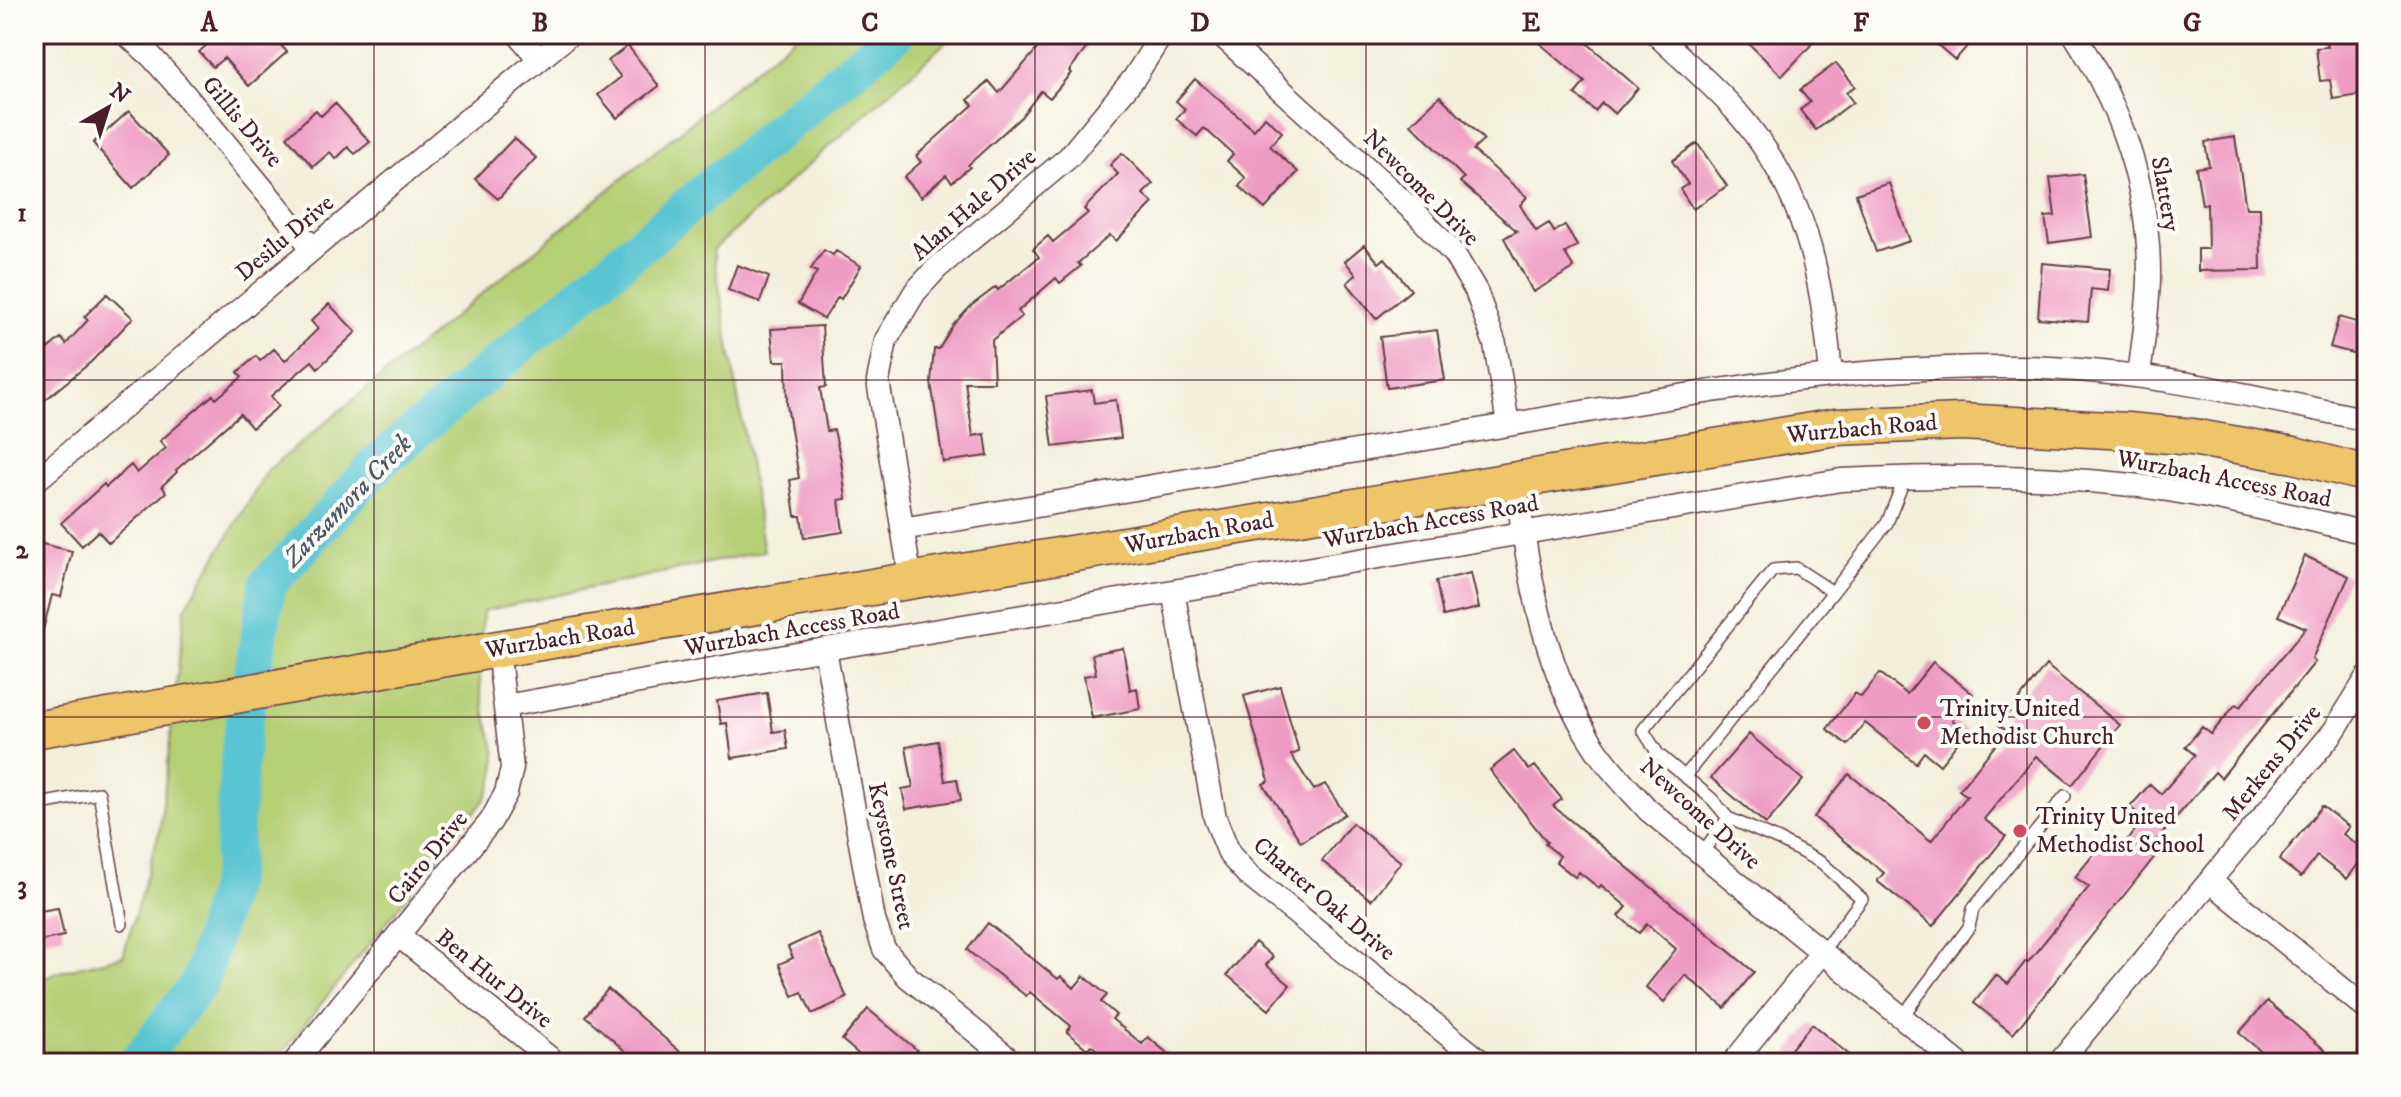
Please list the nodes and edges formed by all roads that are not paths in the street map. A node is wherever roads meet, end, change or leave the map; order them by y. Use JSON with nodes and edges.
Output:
{"nodes":[{"id":1,"x":126,"y":34,"type":"edge"},
{"id":2,"x":518,"y":34,"type":"edge"},
{"id":3,"x":570,"y":34,"type":"edge"},
{"id":4,"x":1162,"y":34,"type":"edge"},
{"id":5,"x":1220,"y":34,"type":"edge"},
{"id":6,"x":1656,"y":34,"type":"edge"},
{"id":7,"x":2074,"y":34,"type":"edge"},
{"id":8,"x":539,"y":59,"type":"junction"},
{"id":9,"x":313,"y":249,"type":"junction"},
{"id":10,"x":1831,"y":375,"type":"junction"},
{"id":11,"x":2139,"y":376,"type":"junction"},
{"id":12,"x":2367,"y":420,"type":"edge"},
{"id":13,"x":1508,"y":425,"type":"junction"},
{"id":14,"x":2367,"y":474,"type":"edge"},
{"id":15,"x":1905,"y":477,"type":"junction"},
{"id":16,"x":1515,"y":479,"type":"junction"},
{"id":17,"x":34,"y":482,"type":"edge"},
{"id":18,"x":902,"y":529,"type":"junction"},
{"id":19,"x":1523,"y":533,"type":"junction"},
{"id":20,"x":2367,"y":533,"type":"edge"},
{"id":21,"x":911,"y":581,"type":"junction"},
{"id":22,"x":1173,"y":591,"type":"junction"},
{"id":23,"x":1833,"y":592,"type":"junction"},
{"id":24,"x":498,"y":649,"type":"junction"},
{"id":25,"x":825,"y":649,"type":"junction"},
{"id":26,"x":2367,"y":678,"type":"edge"},
{"id":27,"x":505,"y":706,"type":"junction"},
{"id":28,"x":34,"y":730,"type":"edge"},
{"id":29,"x":34,"y":763,"type":"edge"},
{"id":30,"x":1685,"y":776,"type":"junction"},
{"id":31,"x":2065,"y":796,"type":"dead end"},
{"id":32,"x":35,"y":805,"type":"edge"},
{"id":33,"x":1728,"y":818,"type":"junction"},
{"id":34,"x":1701,"y":854,"type":"junction"},
{"id":35,"x":2210,"y":881,"type":"junction"},
{"id":36,"x":122,"y":924,"type":"dead end"},
{"id":37,"x":399,"y":936,"type":"junction"},
{"id":38,"x":1822,"y":952,"type":"junction"},
{"id":39,"x":2367,"y":1009,"type":"edge"},
{"id":40,"x":1902,"y":1017,"type":"junction"},
{"id":41,"x":294,"y":1063,"type":"edge"},
{"id":42,"x":556,"y":1063,"type":"edge"},
{"id":43,"x":1014,"y":1063,"type":"edge"},
{"id":44,"x":1483,"y":1063,"type":"edge"},
{"id":45,"x":1733,"y":1063,"type":"edge"},
{"id":46,"x":1958,"y":1063,"type":"edge"},
{"id":47,"x":2059,"y":1063,"type":"edge"}],
"edges":[{"from":1,"to":9,"type":"street","name":"Gillis Drive"},
{"from":2,"to":8,"type":"street"},
{"from":3,"to":8,"type":"street","name":"Desilu Drive"},
{"from":4,"to":18,"type":"street","name":"Alan Hale Drive"},
{"from":5,"to":13,"type":"street","name":"Newcome Drive"},
{"from":6,"to":10,"type":"street"},
{"from":7,"to":11,"type":"street","name":"Slattery"},
{"from":8,"to":9,"type":"street","name":"Desilu Drive"},
{"from":9,"to":17,"type":"street","name":"Desilu Drive"},
{"from":10,"to":11,"type":"street"},
{"from":10,"to":13,"type":"street"},
{"from":11,"to":12,"type":"street"},
{"from":13,"to":18,"type":"street"},
{"from":14,"to":16,"type":"main road","name":"Wurzbach Road"},
{"from":15,"to":19,"type":"street","name":"Wurzbach Access Road"},
{"from":15,"to":20,"type":"street","name":"Wurzbach Access Road"},
{"from":15,"to":23,"type":"lane"},
{"from":16,"to":19,"type":"street","name":"Newcome Drive"},
{"from":16,"to":21,"type":"main road","name":"Wurzbach Road"},
{"from":18,"to":21,"type":"street","name":"Alan Hale Drive"},
{"from":19,"to":22,"type":"street","name":"Wurzbach Access Road"},
{"from":19,"to":34,"type":"street","name":"Newcome Drive"},
{"from":21,"to":24,"type":"main road","name":"Wurzbach Road"},
{"from":22,"to":25,"type":"street","name":"Wurzbach Access Road"},
{"from":22,"to":44,"type":"street","name":"Charter Oak Drive"},
{"from":23,"to":30,"type":"lane"},
{"from":23,"to":30,"type":"lane"},
{"from":24,"to":27,"type":"street","name":"Cairo Drive"},
{"from":24,"to":28,"type":"main road","name":"Wurzbach Road"},
{"from":25,"to":27,"type":"street","name":"Wurzbach Access Road"},
{"from":25,"to":43,"type":"street","name":"Keystone Street"},
{"from":26,"to":35,"type":"street","name":"Merkens Drive"},
{"from":27,"to":37,"type":"street","name":"Cairo Drive"},
{"from":29,"to":32,"type":"lane"},
{"from":30,"to":33,"type":"lane"},
{"from":31,"to":40,"type":"lane"},
{"from":32,"to":36,"type":"lane"},
{"from":33,"to":34,"type":"lane"},
{"from":33,"to":38,"type":"lane"},
{"from":34,"to":38,"type":"street","name":"Newcome Drive"},
{"from":35,"to":39,"type":"street"},
{"from":35,"to":47,"type":"street","name":"Merkens Drive"},
{"from":37,"to":41,"type":"street","name":"Cairo Drive"},
{"from":37,"to":42,"type":"street","name":"Ben Hur Drive"},
{"from":38,"to":40,"type":"street","name":"Newcome Drive"},
{"from":38,"to":45,"type":"street"},
{"from":40,"to":46,"type":"street","name":"Newcome Drive"}]}
